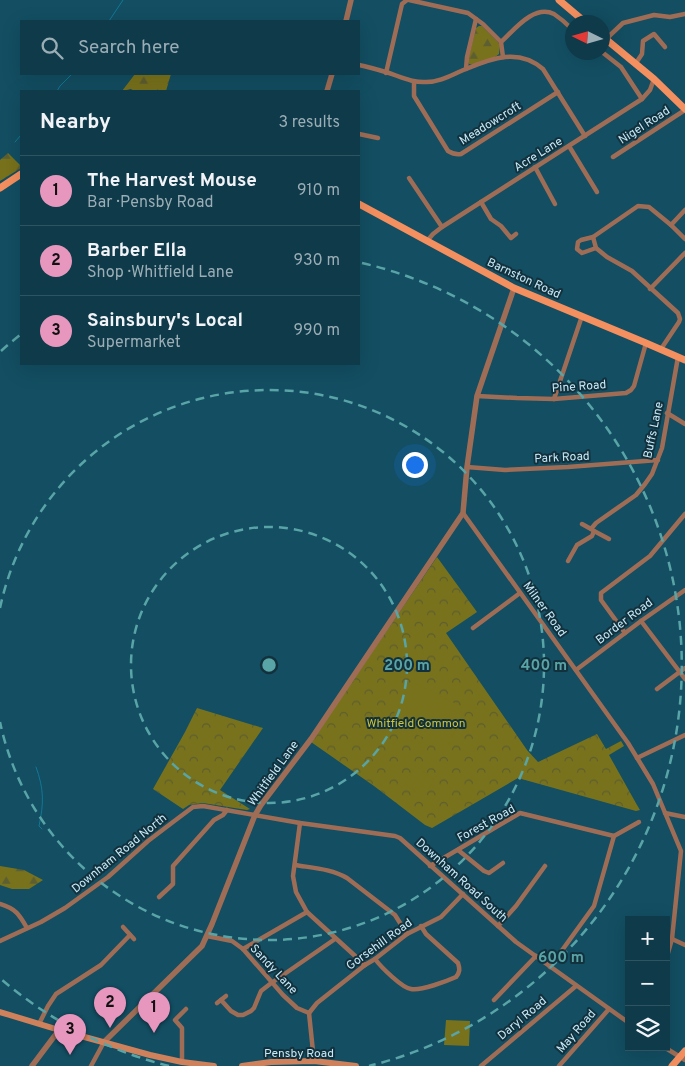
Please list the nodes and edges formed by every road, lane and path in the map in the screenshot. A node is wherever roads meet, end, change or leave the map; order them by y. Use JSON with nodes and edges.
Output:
{"nodes":[{"id":1,"x":351,"y":0,"type":"edge"},
{"id":2,"x":408,"y":0,"type":"edge"},
{"id":3,"x":559,"y":0,"type":"edge"},
{"id":4,"x":685,"y":14,"type":"edge"},
{"id":5,"x":577,"y":15,"type":"edge"},
{"id":6,"x":476,"y":19,"type":"junction"},
{"id":7,"x":346,"y":20,"type":"edge"},
{"id":8,"x":565,"y":24,"type":"edge"},
{"id":9,"x":610,"y":33,"type":"edge"},
{"id":10,"x":501,"y":42,"type":"junction"},
{"id":11,"x":610,"y":43,"type":"edge"},
{"id":12,"x":665,"y":47,"type":"dead end"},
{"id":13,"x":503,"y":56,"type":"junction"},
{"id":14,"x":610,"y":58,"type":"edge"},
{"id":15,"x":636,"y":63,"type":"junction"},
{"id":16,"x":360,"y":64,"type":"edge"},
{"id":17,"x":466,"y":69,"type":"junction"},
{"id":18,"x":386,"y":72,"type":"junction"},
{"id":19,"x":332,"y":75,"type":"edge"},
{"id":20,"x":654,"y":79,"type":"junction"},
{"id":21,"x":414,"y":82,"type":"junction"},
{"id":22,"x":327,"y":90,"type":"edge"},
{"id":23,"x":558,"y":92,"type":"junction"},
{"id":24,"x":642,"y":99,"type":"junction"},
{"id":25,"x":685,"y":110,"type":"edge"},
{"id":26,"x":360,"y":134,"type":"edge"},
{"id":27,"x":585,"y":136,"type":"junction"},
{"id":28,"x":378,"y":138,"type":"dead end"},
{"id":29,"x":569,"y":146,"type":"junction"},
{"id":30,"x":613,"y":157,"type":"dead end"},
{"id":31,"x":535,"y":167,"type":"junction"},
{"id":32,"x":20,"y":175,"type":"edge"},
{"id":33,"x":409,"y":178,"type":"dead end"},
{"id":34,"x":0,"y":188,"type":"edge"},
{"id":35,"x":597,"y":192,"type":"dead end"},
{"id":36,"x":481,"y":202,"type":"junction"},
{"id":37,"x":555,"y":204,"type":"dead end"},
{"id":38,"x":360,"y":205,"type":"edge"},
{"id":39,"x":685,"y":210,"type":"edge"},
{"id":40,"x":671,"y":225,"type":"junction"},
{"id":41,"x":442,"y":226,"type":"junction"},
{"id":42,"x":516,"y":234,"type":"dead end"},
{"id":43,"x":593,"y":237,"type":"junction"},
{"id":44,"x":685,"y":239,"type":"edge"},
{"id":45,"x":427,"y":241,"type":"junction"},
{"id":46,"x":596,"y":248,"type":"junction"},
{"id":47,"x":685,"y":253,"type":"edge"},
{"id":48,"x":514,"y":288,"type":"junction"},
{"id":49,"x":650,"y":289,"type":"junction"},
{"id":50,"x":582,"y":316,"type":"junction"},
{"id":51,"x":683,"y":319,"type":"edge"},
{"id":52,"x":646,"y":343,"type":"junction"},
{"id":53,"x":661,"y":349,"type":"junction"},
{"id":54,"x":678,"y":357,"type":"junction"},
{"id":55,"x":685,"y":360,"type":"edge"},
{"id":56,"x":477,"y":396,"type":"junction"},
{"id":57,"x":554,"y":399,"type":"junction"},
{"id":58,"x":667,"y":412,"type":"junction"},
{"id":59,"x":685,"y":424,"type":"edge"},
{"id":60,"x":658,"y":460,"type":"junction"},
{"id":61,"x":467,"y":467,"type":"junction"},
{"id":62,"x":463,"y":513,"type":"junction"},
{"id":63,"x":685,"y":514,"type":"edge"},
{"id":64,"x":582,"y":524,"type":"dead end"},
{"id":65,"x":593,"y":530,"type":"junction"},
{"id":66,"x":609,"y":539,"type":"dead end"},
{"id":67,"x":566,"y":551,"type":"dead end"},
{"id":68,"x":572,"y":554,"type":"junction"},
{"id":69,"x":568,"y":562,"type":"dead end"},
{"id":70,"x":685,"y":590,"type":"edge"},
{"id":71,"x":520,"y":593,"type":"junction"},
{"id":72,"x":476,"y":616,"type":"dead end"},
{"id":73,"x":641,"y":621,"type":"junction"},
{"id":74,"x":480,"y":622,"type":"junction"},
{"id":75,"x":473,"y":628,"type":"dead end"},
{"id":76,"x":625,"y":633,"type":"junction"},
{"id":77,"x":685,"y":668,"type":"edge"},
{"id":78,"x":576,"y":670,"type":"junction"},
{"id":79,"x":680,"y":672,"type":"junction"},
{"id":80,"x":685,"y":679,"type":"edge"},
{"id":81,"x":657,"y":689,"type":"dead end"},
{"id":82,"x":685,"y":735,"type":"edge"},
{"id":83,"x":637,"y":758,"type":"junction"},
{"id":84,"x":227,"y":810,"type":"junction"},
{"id":85,"x":666,"y":813,"type":"junction"},
{"id":86,"x":255,"y":815,"type":"junction"},
{"id":87,"x":685,"y":817,"type":"edge"},
{"id":88,"x":639,"y":822,"type":"dead end"},
{"id":89,"x":300,"y":823,"type":"junction"},
{"id":90,"x":614,"y":836,"type":"junction"},
{"id":91,"x":458,"y":850,"type":"junction"},
{"id":92,"x":504,"y":863,"type":"dead end"},
{"id":93,"x":295,"y":865,"type":"junction"},
{"id":94,"x":430,"y":866,"type":"junction"},
{"id":95,"x":545,"y":866,"type":"dead end"},
{"id":96,"x":462,"y":894,"type":"junction"},
{"id":97,"x":159,"y":897,"type":"dead end"},
{"id":98,"x":0,"y":904,"type":"edge"},
{"id":99,"x":307,"y":912,"type":"junction"},
{"id":100,"x":421,"y":926,"type":"junction"},
{"id":101,"x":498,"y":926,"type":"junction"},
{"id":102,"x":123,"y":927,"type":"dead end"},
{"id":103,"x":27,"y":928,"type":"junction"},
{"id":104,"x":407,"y":934,"type":"junction"},
{"id":105,"x":207,"y":936,"type":"junction"},
{"id":106,"x":336,"y":938,"type":"junction"},
{"id":107,"x":672,"y":939,"type":"junction"},
{"id":108,"x":0,"y":941,"type":"edge"},
{"id":109,"x":685,"y":945,"type":"edge"},
{"id":110,"x":670,"y":946,"type":"edge"},
{"id":111,"x":242,"y":949,"type":"junction"},
{"id":112,"x":536,"y":956,"type":"junction"},
{"id":113,"x":374,"y":959,"type":"junction"},
{"id":114,"x":365,"y":965,"type":"junction"},
{"id":115,"x":550,"y":967,"type":"junction"},
{"id":116,"x":273,"y":982,"type":"junction"},
{"id":117,"x":576,"y":986,"type":"junction"},
{"id":118,"x":226,"y":996,"type":"dead end"},
{"id":119,"x":494,"y":1000,"type":"dead end"},
{"id":120,"x":186,"y":1009,"type":"dead end"},
{"id":121,"x":608,"y":1009,"type":"junction"},
{"id":122,"x":0,"y":1012,"type":"edge"},
{"id":123,"x":309,"y":1014,"type":"junction"},
{"id":124,"x":625,"y":1020,"type":"edge"},
{"id":125,"x":39,"y":1024,"type":"junction"},
{"id":126,"x":59,"y":1030,"type":"junction"},
{"id":127,"x":104,"y":1042,"type":"junction"},
{"id":128,"x":670,"y":1051,"type":"edge"},
{"id":129,"x":685,"y":1051,"type":"edge"},
{"id":130,"x":682,"y":1058,"type":"edge"},
{"id":131,"x":314,"y":1061,"type":"junction"},
{"id":132,"x":182,"y":1062,"type":"junction"},
{"id":133,"x":174,"y":1063,"type":"edge"},
{"id":134,"x":306,"y":1064,"type":"edge"},
{"id":135,"x":32,"y":1066,"type":"edge"},
{"id":136,"x":91,"y":1066,"type":"edge"},
{"id":137,"x":214,"y":1066,"type":"edge"},
{"id":138,"x":242,"y":1066,"type":"edge"},
{"id":139,"x":356,"y":1066,"type":"edge"},
{"id":140,"x":481,"y":1066,"type":"edge"},
{"id":141,"x":559,"y":1066,"type":"edge"},
{"id":142,"x":672,"y":1066,"type":"edge"}],
"edges":[{"from":1,"to":7,"type":"street"},
{"from":2,"to":6,"type":"street"},
{"from":2,"to":18,"type":"street"},
{"from":3,"to":5,"type":"main road"},
{"from":4,"to":9,"type":"street"},
{"from":6,"to":10,"type":"street"},
{"from":6,"to":17,"type":"street"},
{"from":8,"to":10,"type":"street"},
{"from":10,"to":13,"type":"street"},
{"from":11,"to":15,"type":"main road"},
{"from":12,"to":15,"type":"street"},
{"from":13,"to":17,"type":"street"},
{"from":13,"to":23,"type":"street"},
{"from":14,"to":24,"type":"street"},
{"from":15,"to":20,"type":"main road"},
{"from":16,"to":18,"type":"street"},
{"from":17,"to":21,"type":"street"},
{"from":18,"to":21,"type":"street"},
{"from":19,"to":22,"type":"street"},
{"from":20,"to":24,"type":"street","name":"Acre Lane"},
{"from":20,"to":25,"type":"main road"},
{"from":21,"to":23,"type":"street","name":"Meadowcroft"},
{"from":23,"to":27,"type":"street"},
{"from":24,"to":27,"type":"street","name":"Acre Lane"},
{"from":25,"to":30,"type":"street","name":"Nigel Road"},
{"from":26,"to":28,"type":"street"},
{"from":27,"to":29,"type":"street","name":"Acre Lane"},
{"from":29,"to":31,"type":"street","name":"Acre Lane"},
{"from":29,"to":35,"type":"street"},
{"from":31,"to":36,"type":"street","name":"Acre Lane"},
{"from":31,"to":37,"type":"street"},
{"from":32,"to":34,"type":"main road"},
{"from":33,"to":41,"type":"street"},
{"from":36,"to":41,"type":"street","name":"Acre Lane"},
{"from":36,"to":42,"type":"street"},
{"from":38,"to":45,"type":"main road","name":"Barnston Road"},
{"from":39,"to":40,"type":"street"},
{"from":40,"to":43,"type":"street"},
{"from":40,"to":44,"type":"street"},
{"from":41,"to":45,"type":"street","name":"Acre Lane"},
{"from":43,"to":46,"type":"street"},
{"from":43,"to":46,"type":"street"},
{"from":45,"to":48,"type":"main road","name":"Barnston Road"},
{"from":46,"to":49,"type":"street"},
{"from":47,"to":49,"type":"street"},
{"from":48,"to":50,"type":"main road","name":"Barnston Road"},
{"from":48,"to":56,"type":"street"},
{"from":49,"to":51,"type":"street"},
{"from":50,"to":52,"type":"main road","name":"Barnston Road"},
{"from":50,"to":57,"type":"street"},
{"from":51,"to":53,"type":"street"},
{"from":52,"to":53,"type":"main road","name":"Barnston Road"},
{"from":52,"to":57,"type":"street","name":"Pine Road"},
{"from":53,"to":54,"type":"main road","name":"Barnston Road"},
{"from":54,"to":55,"type":"main road","name":"Barnston Road"},
{"from":54,"to":58,"type":"street","name":"Buffs Lane"},
{"from":56,"to":57,"type":"street","name":"Pine Road"},
{"from":56,"to":61,"type":"street"},
{"from":58,"to":59,"type":"street"},
{"from":58,"to":60,"type":"street","name":"Buffs Lane"},
{"from":60,"to":61,"type":"street","name":"Park Road"},
{"from":60,"to":65,"type":"street","name":"Buffs Lane"},
{"from":61,"to":62,"type":"street"},
{"from":62,"to":71,"type":"street","name":"Milner Road"},
{"from":62,"to":86,"type":"street","name":"Whitfield Lane"},
{"from":63,"to":76,"type":"street"},
{"from":64,"to":65,"type":"street"},
{"from":65,"to":66,"type":"street"},
{"from":65,"to":68,"type":"street","name":"Buffs Lane"},
{"from":67,"to":68,"type":"street"},
{"from":68,"to":69,"type":"street"},
{"from":70,"to":73,"type":"street","name":"Border Road"},
{"from":71,"to":74,"type":"street"},
{"from":71,"to":78,"type":"street","name":"Milner Road"},
{"from":72,"to":74,"type":"street"},
{"from":73,"to":76,"type":"street","name":"Border Road"},
{"from":73,"to":79,"type":"street"},
{"from":74,"to":75,"type":"street"},
{"from":76,"to":78,"type":"street","name":"Border Road"},
{"from":77,"to":79,"type":"street"},
{"from":78,"to":83,"type":"street","name":"Milner Road"},
{"from":79,"to":80,"type":"street"},
{"from":79,"to":81,"type":"street"},
{"from":82,"to":83,"type":"street"},
{"from":83,"to":85,"type":"street","name":"Milner Road"},
{"from":84,"to":86,"type":"street","name":"Downham Road North"},
{"from":84,"to":97,"type":"street"},
{"from":84,"to":103,"type":"street","name":"Downham Road North"},
{"from":85,"to":87,"type":"street"},
{"from":85,"to":107,"type":"street","name":"Milner Road"},
{"from":86,"to":89,"type":"street","name":"Downham Road South"},
{"from":86,"to":105,"type":"street","name":"Whitfield Lane"},
{"from":88,"to":90,"type":"street"},
{"from":89,"to":93,"type":"street"},
{"from":89,"to":94,"type":"street","name":"Downham Road South"},
{"from":90,"to":91,"type":"street","name":"Forest Road"},
{"from":90,"to":115,"type":"street"},
{"from":91,"to":92,"type":"street"},
{"from":91,"to":94,"type":"street","name":"Forest Road"},
{"from":93,"to":99,"type":"street"},
{"from":93,"to":104,"type":"street"},
{"from":94,"to":96,"type":"street","name":"Downham Road South"},
{"from":95,"to":101,"type":"street"},
{"from":96,"to":100,"type":"street","name":"Gorsehill Road"},
{"from":96,"to":101,"type":"street","name":"Downham Road South"},
{"from":98,"to":103,"type":"street"},
{"from":99,"to":106,"type":"street"},
{"from":99,"to":111,"type":"street"},
{"from":100,"to":104,"type":"street","name":"Gorsehill Road"},
{"from":100,"to":113,"type":"street"},
{"from":101,"to":112,"type":"street","name":"Downham Road South"},
{"from":102,"to":125,"type":"street"},
{"from":103,"to":108,"type":"street","name":"Downham Road North"},
{"from":104,"to":113,"type":"street","name":"Gorsehill Road"},
{"from":105,"to":111,"type":"street","name":"Sandy Lane"},
{"from":105,"to":127,"type":"street","name":"Whitfield Lane"},
{"from":106,"to":114,"type":"street"},
{"from":106,"to":116,"type":"street"},
{"from":107,"to":109,"type":"street"},
{"from":107,"to":110,"type":"street","name":"Milner Road"},
{"from":111,"to":116,"type":"street","name":"Sandy Lane"},
{"from":112,"to":115,"type":"street","name":"Downham Road South"},
{"from":112,"to":119,"type":"street"},
{"from":113,"to":114,"type":"street","name":"Gorsehill Road"},
{"from":114,"to":123,"type":"street","name":"Gorsehill Road"},
{"from":115,"to":117,"type":"street","name":"Downham Road South"},
{"from":116,"to":118,"type":"street"},
{"from":116,"to":123,"type":"street","name":"Sandy Lane"},
{"from":117,"to":121,"type":"street","name":"Downham Road South"},
{"from":117,"to":140,"type":"street","name":"Daryl Road"},
{"from":120,"to":132,"type":"street"},
{"from":121,"to":124,"type":"street","name":"Downham Road South"},
{"from":121,"to":141,"type":"street","name":"May Road"},
{"from":122,"to":125,"type":"main road"},
{"from":123,"to":131,"type":"street"},
{"from":125,"to":126,"type":"main road"},
{"from":126,"to":127,"type":"main road"},
{"from":126,"to":135,"type":"street"},
{"from":127,"to":133,"type":"main road"},
{"from":127,"to":136,"type":"street"},
{"from":128,"to":130,"type":"street"},
{"from":129,"to":130,"type":"main road"},
{"from":130,"to":142,"type":"main road"},
{"from":131,"to":134,"type":"main road","name":"Pensby Road"},
{"from":131,"to":139,"type":"main road","name":"Pensby Road"},
{"from":132,"to":133,"type":"main road"},
{"from":132,"to":137,"type":"main road"},
{"from":134,"to":138,"type":"main road","name":"Pensby Road"}]}
